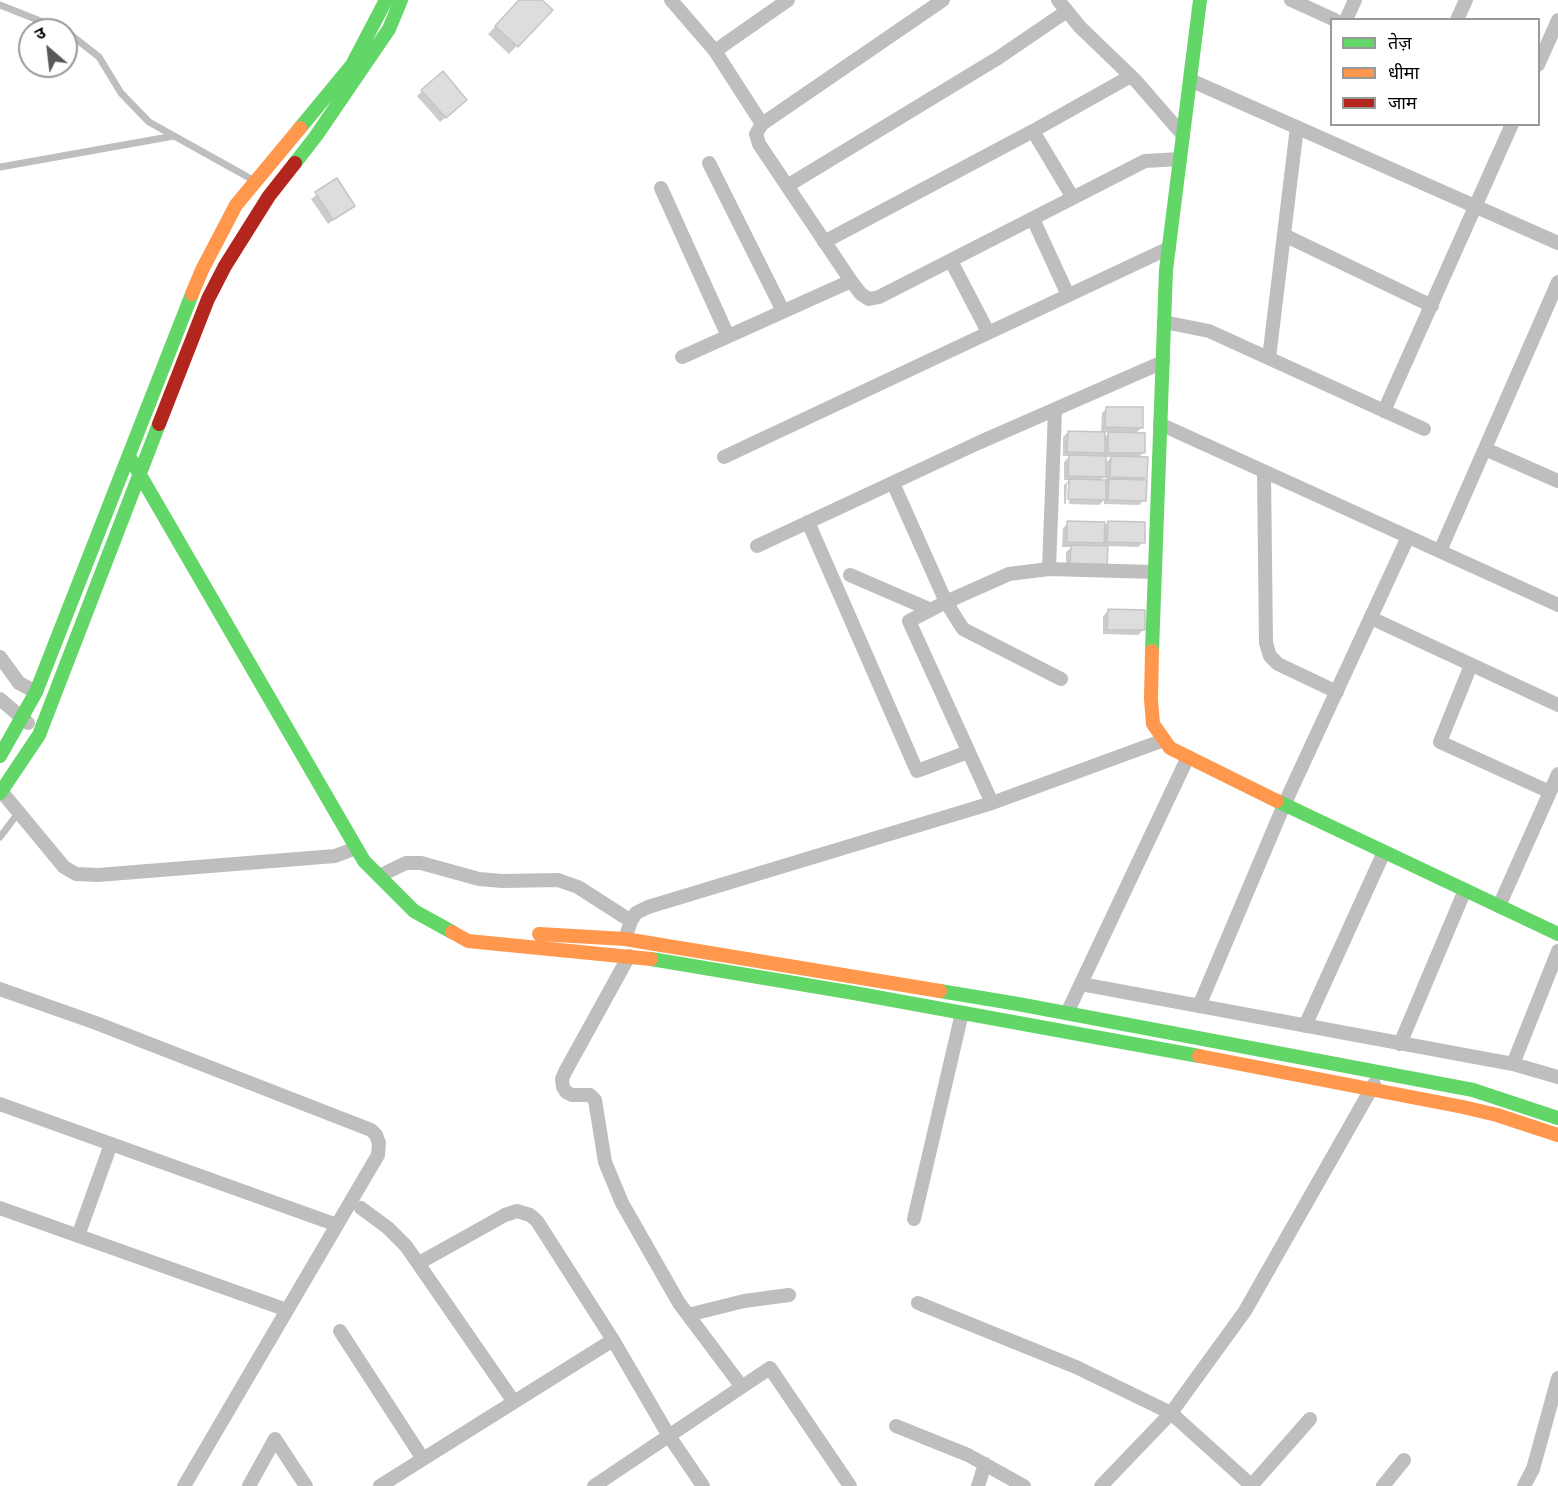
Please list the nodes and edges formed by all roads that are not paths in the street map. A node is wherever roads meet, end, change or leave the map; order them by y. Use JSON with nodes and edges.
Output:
{"nodes":[{"id":1,"x":386,"y":0,"type":"edge"},
{"id":2,"x":401,"y":0,"type":"edge"},
{"id":3,"x":671,"y":0,"type":"edge"},
{"id":4,"x":788,"y":0,"type":"edge"},
{"id":5,"x":943,"y":0,"type":"edge"},
{"id":6,"x":1200,"y":0,"type":"edge"},
{"id":7,"x":1291,"y":0,"type":"edge"},
{"id":8,"x":1355,"y":0,"type":"edge"},
{"id":9,"x":1466,"y":0,"type":"edge"},
{"id":10,"x":1063,"y":4,"type":"edge"},
{"id":11,"x":0,"y":5,"type":"edge"},
{"id":12,"x":32,"y":18,"type":"edge"},
{"id":13,"x":1331,"y":18,"type":"edge"},
{"id":14,"x":1347,"y":18,"type":"edge"},
{"id":15,"x":1458,"y":18,"type":"edge"},
{"id":16,"x":1558,"y":20,"type":"edge"},
{"id":17,"x":78,"y":41,"type":"edge"},
{"id":18,"x":715,"y":51,"type":"junction"},
{"id":19,"x":1540,"y":63,"type":"edge"},
{"id":20,"x":1131,"y":76,"type":"junction"},
{"id":21,"x":1190,"y":80,"type":"junction"},
{"id":22,"x":762,"y":124,"type":"junction"},
{"id":23,"x":1511,"y":126,"type":"edge"},
{"id":24,"x":1297,"y":127,"type":"junction"},
{"id":25,"x":1033,"y":131,"type":"junction"},
{"id":26,"x":1183,"y":135,"type":"junction"},
{"id":27,"x":174,"y":136,"type":"junction"},
{"id":28,"x":1180,"y":159,"type":"junction"},
{"id":29,"x":709,"y":163,"type":"dead end"},
{"id":30,"x":0,"y":167,"type":"edge"},
{"id":31,"x":255,"y":181,"type":"junction"},
{"id":32,"x":787,"y":186,"type":"junction"},
{"id":33,"x":661,"y":188,"type":"dead end"},
{"id":34,"x":1073,"y":198,"type":"junction"},
{"id":35,"x":1476,"y":206,"type":"junction"},
{"id":36,"x":1033,"y":219,"type":"junction"},
{"id":37,"x":1284,"y":235,"type":"junction"},
{"id":38,"x":825,"y":242,"type":"junction"},
{"id":39,"x":1558,"y":243,"type":"edge"},
{"id":40,"x":1169,"y":248,"type":"junction"},
{"id":41,"x":951,"y":261,"type":"junction"},
{"id":42,"x":850,"y":280,"type":"junction"},
{"id":43,"x":1558,"y":282,"type":"edge"},
{"id":44,"x":1068,"y":295,"type":"junction"},
{"id":45,"x":1432,"y":306,"type":"junction"},
{"id":46,"x":783,"y":310,"type":"junction"},
{"id":47,"x":1164,"y":322,"type":"junction"},
{"id":48,"x":988,"y":332,"type":"junction"},
{"id":49,"x":728,"y":336,"type":"junction"},
{"id":50,"x":682,"y":357,"type":"dead end"},
{"id":51,"x":1269,"y":358,"type":"junction"},
{"id":52,"x":1163,"y":362,"type":"junction"},
{"id":53,"x":1055,"y":410,"type":"junction"},
{"id":54,"x":1384,"y":411,"type":"junction"},
{"id":55,"x":1160,"y":424,"type":"junction"},
{"id":56,"x":1424,"y":429,"type":"dead end"},
{"id":57,"x":1485,"y":449,"type":"junction"},
{"id":58,"x":129,"y":456,"type":"junction"},
{"id":59,"x":724,"y":457,"type":"dead end"},
{"id":60,"x":1264,"y":472,"type":"junction"},
{"id":61,"x":142,"y":475,"type":"junction"},
{"id":62,"x":1558,"y":481,"type":"edge"},
{"id":63,"x":893,"y":483,"type":"junction"},
{"id":64,"x":808,"y":522,"type":"junction"},
{"id":65,"x":1408,"y":537,"type":"junction"},
{"id":66,"x":757,"y":546,"type":"dead end"},
{"id":67,"x":1440,"y":551,"type":"junction"},
{"id":68,"x":1049,"y":569,"type":"junction"},
{"id":69,"x":1154,"y":572,"type":"junction"},
{"id":70,"x":850,"y":575,"type":"dead end"},
{"id":71,"x":946,"y":602,"type":"junction"},
{"id":72,"x":1558,"y":605,"type":"edge"},
{"id":73,"x":931,"y":610,"type":"junction"},
{"id":74,"x":1371,"y":618,"type":"junction"},
{"id":75,"x":0,"y":657,"type":"edge"},
{"id":76,"x":1471,"y":665,"type":"junction"},
{"id":77,"x":1061,"y":678,"type":"dead end"},
{"id":78,"x":36,"y":692,"type":"junction"},
{"id":79,"x":1337,"y":692,"type":"junction"},
{"id":80,"x":0,"y":699,"type":"edge"},
{"id":81,"x":1558,"y":705,"type":"edge"},
{"id":82,"x":23,"y":718,"type":"junction"},
{"id":83,"x":39,"y":735,"type":"junction"},
{"id":84,"x":1164,"y":740,"type":"junction"},
{"id":85,"x":968,"y":752,"type":"junction"},
{"id":86,"x":0,"y":756,"type":"edge"},
{"id":87,"x":1188,"y":758,"type":"junction"},
{"id":88,"x":1558,"y":774,"type":"edge"},
{"id":89,"x":1,"y":792,"type":"edge"},
{"id":90,"x":1550,"y":792,"type":"junction"},
{"id":91,"x":992,"y":803,"type":"junction"},
{"id":92,"x":1284,"y":805,"type":"junction"},
{"id":93,"x":19,"y":812,"type":"junction"},
{"id":94,"x":0,"y":837,"type":"edge"},
{"id":95,"x":356,"y":848,"type":"junction"},
{"id":96,"x":1384,"y":852,"type":"junction"},
{"id":97,"x":379,"y":876,"type":"junction"},
{"id":98,"x":1465,"y":890,"type":"junction"},
{"id":99,"x":1499,"y":906,"type":"junction"},
{"id":100,"x":414,"y":911,"type":"junction"},
{"id":101,"x":631,"y":921,"type":"junction"},
{"id":102,"x":1558,"y":934,"type":"edge"},
{"id":103,"x":625,"y":939,"type":"junction"},
{"id":104,"x":1558,"y":951,"type":"edge"},
{"id":105,"x":629,"y":956,"type":"junction"},
{"id":106,"x":1081,"y":984,"type":"junction"},
{"id":107,"x":0,"y":989,"type":"edge"},
{"id":108,"x":1199,"y":1006,"type":"junction"},
{"id":109,"x":962,"y":1013,"type":"junction"},
{"id":110,"x":1067,"y":1013,"type":"junction"},
{"id":111,"x":1305,"y":1026,"type":"junction"},
{"id":112,"x":1400,"y":1044,"type":"junction"},
{"id":113,"x":1513,"y":1064,"type":"junction"},
{"id":114,"x":1378,"y":1072,"type":"junction"},
{"id":115,"x":1558,"y":1077,"type":"edge"},
{"id":116,"x":1372,"y":1090,"type":"junction"},
{"id":117,"x":0,"y":1104,"type":"edge"},
{"id":118,"x":1558,"y":1118,"type":"edge"},
{"id":119,"x":1558,"y":1135,"type":"edge"},
{"id":120,"x":111,"y":1144,"type":"junction"},
{"id":121,"x":0,"y":1208,"type":"edge"},
{"id":122,"x":361,"y":1208,"type":"dead end"},
{"id":123,"x":914,"y":1219,"type":"dead end"},
{"id":124,"x":337,"y":1225,"type":"junction"},
{"id":125,"x":78,"y":1236,"type":"junction"},
{"id":126,"x":419,"y":1263,"type":"junction"},
{"id":127,"x":789,"y":1295,"type":"dead end"},
{"id":128,"x":918,"y":1303,"type":"dead end"},
{"id":129,"x":287,"y":1310,"type":"junction"},
{"id":130,"x":688,"y":1316,"type":"junction"},
{"id":131,"x":340,"y":1331,"type":"dead end"},
{"id":132,"x":613,"y":1340,"type":"junction"},
{"id":133,"x":1558,"y":1378,"type":"edge"},
{"id":134,"x":742,"y":1387,"type":"junction"},
{"id":135,"x":514,"y":1402,"type":"junction"},
{"id":136,"x":1171,"y":1413,"type":"junction"},
{"id":137,"x":1310,"y":1419,"type":"dead end"},
{"id":138,"x":896,"y":1426,"type":"dead end"},
{"id":139,"x":669,"y":1436,"type":"junction"},
{"id":140,"x":423,"y":1459,"type":"junction"},
{"id":141,"x":1404,"y":1460,"type":"dead end"},
{"id":142,"x":985,"y":1464,"type":"junction"},
{"id":143,"x":183,"y":1486,"type":"edge"},
{"id":144,"x":249,"y":1486,"type":"edge"},
{"id":145,"x":306,"y":1486,"type":"edge"},
{"id":146,"x":380,"y":1486,"type":"edge"},
{"id":147,"x":594,"y":1486,"type":"edge"},
{"id":148,"x":703,"y":1486,"type":"edge"},
{"id":149,"x":850,"y":1486,"type":"edge"},
{"id":150,"x":978,"y":1486,"type":"edge"},
{"id":151,"x":1024,"y":1486,"type":"edge"},
{"id":152,"x":1101,"y":1486,"type":"edge"},
{"id":153,"x":1251,"y":1486,"type":"edge"},
{"id":154,"x":1383,"y":1486,"type":"edge"},
{"id":155,"x":1524,"y":1486,"type":"edge"}],
"edges":[{"from":1,"to":31,"type":"main road"},
{"from":2,"to":61,"type":"main road"},
{"from":3,"to":18,"type":"street"},
{"from":4,"to":18,"type":"street"},
{"from":5,"to":22,"type":"street"},
{"from":6,"to":21,"type":"main road"},
{"from":7,"to":13,"type":"street"},
{"from":8,"to":14,"type":"street"},
{"from":9,"to":15,"type":"street"},
{"from":10,"to":20,"type":"street"},
{"from":10,"to":32,"type":"street"},
{"from":11,"to":12,"type":"lane"},
{"from":16,"to":19,"type":"street"},
{"from":17,"to":27,"type":"lane"},
{"from":18,"to":22,"type":"street"},
{"from":20,"to":25,"type":"street"},
{"from":20,"to":26,"type":"street"},
{"from":21,"to":24,"type":"street"},
{"from":21,"to":26,"type":"main road"},
{"from":22,"to":32,"type":"street"},
{"from":23,"to":35,"type":"street"},
{"from":24,"to":35,"type":"street"},
{"from":24,"to":37,"type":"street"},
{"from":25,"to":34,"type":"street"},
{"from":25,"to":38,"type":"street"},
{"from":26,"to":28,"type":"main road"},
{"from":27,"to":30,"type":"lane"},
{"from":27,"to":31,"type":"lane"},
{"from":28,"to":34,"type":"street"},
{"from":28,"to":40,"type":"main road"},
{"from":29,"to":46,"type":"street"},
{"from":31,"to":58,"type":"main road"},
{"from":32,"to":38,"type":"street"},
{"from":33,"to":49,"type":"street"},
{"from":34,"to":36,"type":"street"},
{"from":35,"to":39,"type":"street"},
{"from":35,"to":45,"type":"street"},
{"from":36,"to":41,"type":"street"},
{"from":36,"to":44,"type":"street"},
{"from":37,"to":45,"type":"street"},
{"from":37,"to":51,"type":"street"},
{"from":38,"to":42,"type":"street"},
{"from":40,"to":44,"type":"street"},
{"from":40,"to":47,"type":"main road"},
{"from":41,"to":42,"type":"street"},
{"from":41,"to":48,"type":"street"},
{"from":42,"to":46,"type":"street"},
{"from":43,"to":57,"type":"street"},
{"from":44,"to":48,"type":"street"},
{"from":45,"to":54,"type":"street"},
{"from":46,"to":49,"type":"street"},
{"from":47,"to":51,"type":"street"},
{"from":47,"to":52,"type":"main road"},
{"from":48,"to":59,"type":"street"},
{"from":49,"to":50,"type":"street"},
{"from":51,"to":54,"type":"street"},
{"from":52,"to":53,"type":"street"},
{"from":52,"to":55,"type":"main road"},
{"from":53,"to":63,"type":"street"},
{"from":53,"to":68,"type":"street"},
{"from":54,"to":56,"type":"street"},
{"from":55,"to":60,"type":"street"},
{"from":55,"to":69,"type":"main road"},
{"from":57,"to":62,"type":"street"},
{"from":57,"to":67,"type":"street"},
{"from":58,"to":61,"type":"main road"},
{"from":58,"to":78,"type":"main road"},
{"from":60,"to":65,"type":"street"},
{"from":60,"to":79,"type":"street"},
{"from":61,"to":83,"type":"main road"},
{"from":61,"to":95,"type":"main road"},
{"from":63,"to":64,"type":"street"},
{"from":63,"to":71,"type":"street"},
{"from":64,"to":66,"type":"street"},
{"from":64,"to":85,"type":"street"},
{"from":65,"to":67,"type":"street"},
{"from":65,"to":74,"type":"street"},
{"from":67,"to":72,"type":"street"},
{"from":68,"to":69,"type":"street"},
{"from":68,"to":71,"type":"street"},
{"from":69,"to":84,"type":"main road"},
{"from":70,"to":73,"type":"street"},
{"from":71,"to":73,"type":"street"},
{"from":71,"to":77,"type":"street"},
{"from":73,"to":85,"type":"street"},
{"from":74,"to":76,"type":"street"},
{"from":74,"to":79,"type":"street"},
{"from":75,"to":78,"type":"street"},
{"from":76,"to":81,"type":"street"},
{"from":76,"to":90,"type":"street"},
{"from":78,"to":82,"type":"main road"},
{"from":79,"to":92,"type":"street"},
{"from":80,"to":82,"type":"street"},
{"from":82,"to":83,"type":"street"},
{"from":82,"to":86,"type":"main road"},
{"from":83,"to":89,"type":"main road"},
{"from":84,"to":87,"type":"main road"},
{"from":84,"to":91,"type":"street"},
{"from":85,"to":91,"type":"street"},
{"from":87,"to":92,"type":"main road"},
{"from":87,"to":106,"type":"street"},
{"from":88,"to":90,"type":"street"},
{"from":89,"to":93,"type":"street"},
{"from":90,"to":99,"type":"street"},
{"from":91,"to":101,"type":"street"},
{"from":92,"to":96,"type":"main road"},
{"from":92,"to":108,"type":"street"},
{"from":93,"to":94,"type":"lane"},
{"from":93,"to":95,"type":"street"},
{"from":95,"to":97,"type":"main road"},
{"from":96,"to":98,"type":"main road"},
{"from":96,"to":111,"type":"street"},
{"from":97,"to":100,"type":"main road"},
{"from":97,"to":101,"type":"street"},
{"from":98,"to":99,"type":"main road"},
{"from":98,"to":112,"type":"street"},
{"from":99,"to":102,"type":"main road"},
{"from":100,"to":103,"type":"main road"},
{"from":100,"to":105,"type":"main road"},
{"from":101,"to":103,"type":"street"},
{"from":103,"to":110,"type":"main road"},
{"from":104,"to":113,"type":"street"},
{"from":105,"to":109,"type":"main road"},
{"from":105,"to":130,"type":"street"},
{"from":106,"to":108,"type":"street"},
{"from":106,"to":110,"type":"street"},
{"from":107,"to":124,"type":"street"},
{"from":108,"to":111,"type":"street"},
{"from":109,"to":116,"type":"main road"},
{"from":109,"to":123,"type":"street"},
{"from":110,"to":114,"type":"main road"},
{"from":111,"to":112,"type":"street"},
{"from":112,"to":113,"type":"street"},
{"from":113,"to":115,"type":"street"},
{"from":114,"to":116,"type":"street"},
{"from":114,"to":118,"type":"main road"},
{"from":116,"to":119,"type":"main road"},
{"from":116,"to":136,"type":"street"},
{"from":117,"to":120,"type":"street"},
{"from":120,"to":124,"type":"street"},
{"from":120,"to":125,"type":"street"},
{"from":121,"to":125,"type":"street"},
{"from":122,"to":126,"type":"street"},
{"from":124,"to":129,"type":"street"},
{"from":125,"to":129,"type":"street"},
{"from":126,"to":132,"type":"street"},
{"from":126,"to":135,"type":"street"},
{"from":127,"to":130,"type":"street"},
{"from":128,"to":136,"type":"street"},
{"from":129,"to":143,"type":"street"},
{"from":130,"to":134,"type":"street"},
{"from":131,"to":140,"type":"street"},
{"from":132,"to":135,"type":"street"},
{"from":132,"to":139,"type":"street"},
{"from":133,"to":155,"type":"street"},
{"from":134,"to":139,"type":"street"},
{"from":134,"to":149,"type":"street"},
{"from":135,"to":140,"type":"street"},
{"from":136,"to":152,"type":"street"},
{"from":136,"to":153,"type":"street"},
{"from":137,"to":153,"type":"street"},
{"from":138,"to":142,"type":"street"},
{"from":139,"to":147,"type":"street"},
{"from":139,"to":148,"type":"street"},
{"from":140,"to":146,"type":"street"},
{"from":141,"to":154,"type":"street"},
{"from":142,"to":150,"type":"street"},
{"from":142,"to":151,"type":"street"},
{"from":144,"to":145,"type":"street"}]}
